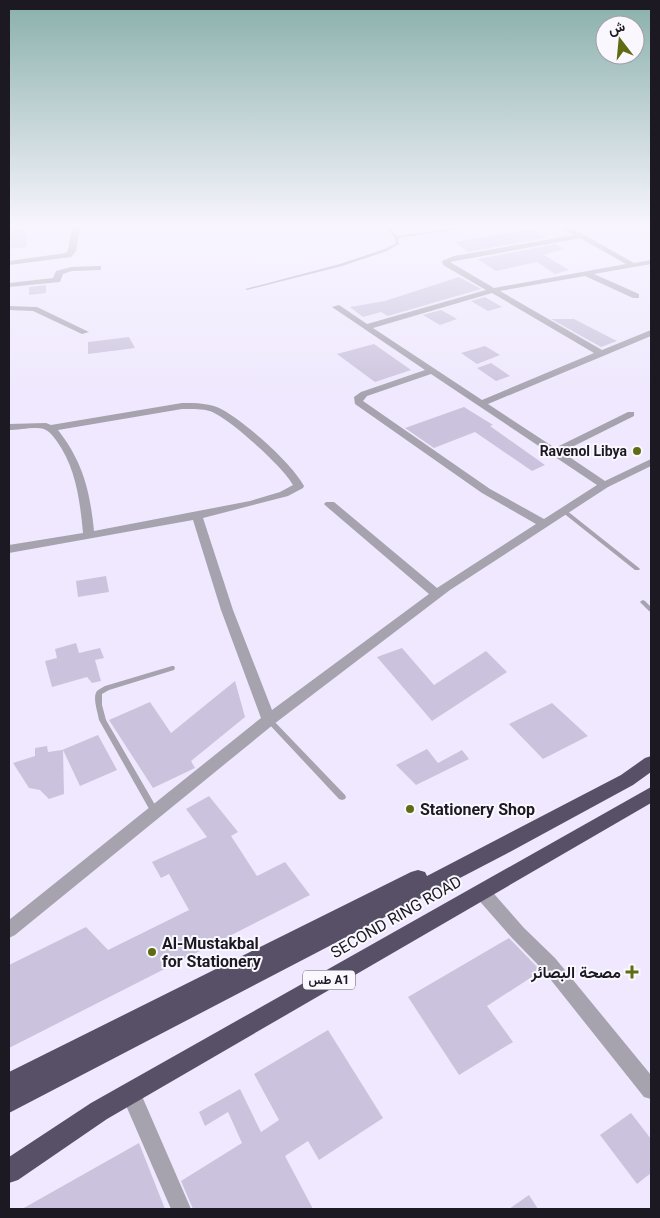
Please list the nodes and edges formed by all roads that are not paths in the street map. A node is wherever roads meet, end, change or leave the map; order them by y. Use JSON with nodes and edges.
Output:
{"nodes":[{"id":1,"x":26,"y":284,"type":"edge"},
{"id":2,"x":264,"y":284,"type":"edge"},
{"id":3,"x":483,"y":284,"type":"edge"},
{"id":4,"x":530,"y":284,"type":"edge"},
{"id":5,"x":609,"y":284,"type":"edge"},
{"id":6,"x":9,"y":285,"type":"edge"},
{"id":7,"x":247,"y":288,"type":"dead end"},
{"id":8,"x":494,"y":290,"type":"junction"},
{"id":9,"x":636,"y":296,"type":"dead end"},
{"id":10,"x":336,"y":306,"type":"dead end"},
{"id":11,"x":9,"y":308,"type":"edge"},
{"id":12,"x":366,"y":327,"type":"junction"},
{"id":13,"x":85,"y":332,"type":"dead end"},
{"id":14,"x":651,"y":333,"type":"edge"},
{"id":15,"x":600,"y":354,"type":"junction"},
{"id":16,"x":432,"y":371,"type":"junction"},
{"id":17,"x":482,"y":403,"type":"junction"},
{"id":18,"x":632,"y":414,"type":"dead end"},
{"id":19,"x":9,"y":427,"type":"edge"},
{"id":20,"x":50,"y":428,"type":"junction"},
{"id":21,"x":554,"y":452,"type":"junction"},
{"id":22,"x":651,"y":462,"type":"edge"},
{"id":23,"x":604,"y":485,"type":"junction"},
{"id":24,"x":330,"y":504,"type":"dead end"},
{"id":25,"x":564,"y":511,"type":"junction"},
{"id":26,"x":197,"y":515,"type":"junction"},
{"id":27,"x":545,"y":524,"type":"junction"},
{"id":28,"x":89,"y":536,"type":"junction"},
{"id":29,"x":9,"y":549,"type":"edge"},
{"id":30,"x":637,"y":569,"type":"dead end"},
{"id":31,"x":436,"y":594,"type":"junction"},
{"id":32,"x":643,"y":602,"type":"dead end"},
{"id":33,"x":651,"y":610,"type":"edge"},
{"id":34,"x":172,"y":668,"type":"dead end"},
{"id":35,"x":269,"y":720,"type":"junction"},
{"id":36,"x":651,"y":762,"type":"edge"},
{"id":37,"x":651,"y":794,"type":"edge"},
{"id":38,"x":342,"y":797,"type":"dead end"},
{"id":39,"x":154,"y":812,"type":"junction"},
{"id":40,"x":482,"y":892,"type":"junction"},
{"id":41,"x":9,"y":930,"type":"edge"},
{"id":42,"x":9,"y":1084,"type":"edge"},
{"id":43,"x":651,"y":1090,"type":"edge"},
{"id":44,"x":131,"y":1094,"type":"junction"},
{"id":45,"x":9,"y":1101,"type":"edge"},
{"id":46,"x":99,"y":1111,"type":"junction"},
{"id":47,"x":9,"y":1159,"type":"edge"},
{"id":48,"x":9,"y":1171,"type":"edge"},
{"id":49,"x":181,"y":1209,"type":"edge"}],
"edges":[{"from":1,"to":6,"type":"street"},
{"from":2,"to":7,"type":"lane"},
{"from":3,"to":8,"type":"street"},
{"from":4,"to":8,"type":"street"},
{"from":5,"to":9,"type":"street"},
{"from":8,"to":12,"type":"street"},
{"from":8,"to":15,"type":"street"},
{"from":10,"to":12,"type":"street"},
{"from":11,"to":13,"type":"street"},
{"from":12,"to":16,"type":"street"},
{"from":14,"to":15,"type":"street"},
{"from":15,"to":17,"type":"street"},
{"from":16,"to":17,"type":"street"},
{"from":16,"to":27,"type":"street"},
{"from":17,"to":21,"type":"street"},
{"from":18,"to":21,"type":"street"},
{"from":19,"to":20,"type":"street"},
{"from":20,"to":26,"type":"street"},
{"from":20,"to":28,"type":"street"},
{"from":21,"to":23,"type":"street"},
{"from":22,"to":23,"type":"street"},
{"from":23,"to":25,"type":"street"},
{"from":24,"to":31,"type":"street"},
{"from":25,"to":27,"type":"street"},
{"from":25,"to":30,"type":"lane"},
{"from":26,"to":28,"type":"street"},
{"from":26,"to":35,"type":"street"},
{"from":27,"to":31,"type":"street"},
{"from":28,"to":29,"type":"street"},
{"from":31,"to":35,"type":"street"},
{"from":32,"to":33,"type":"lane"},
{"from":34,"to":39,"type":"lane"},
{"from":35,"to":38,"type":"lane"},
{"from":35,"to":39,"type":"street"},
{"from":36,"to":42,"type":"highway","name":"SECOND RING ROAD"},
{"from":36,"to":45,"type":"highway"},
{"from":37,"to":40,"type":"highway","name":"SECOND RING ROAD","number":"طس A1"},
{"from":39,"to":41,"type":"street"},
{"from":40,"to":43,"type":"street"},
{"from":40,"to":44,"type":"highway","name":"SECOND RING ROAD","number":"طس A1"},
{"from":44,"to":46,"type":"highway","name":"SECOND RING ROAD","number":"طس A1"},
{"from":44,"to":49,"type":"street"},
{"from":46,"to":47,"type":"highway"},
{"from":46,"to":48,"type":"highway","name":"SECOND RING ROAD","number":"طس A1"}]}
